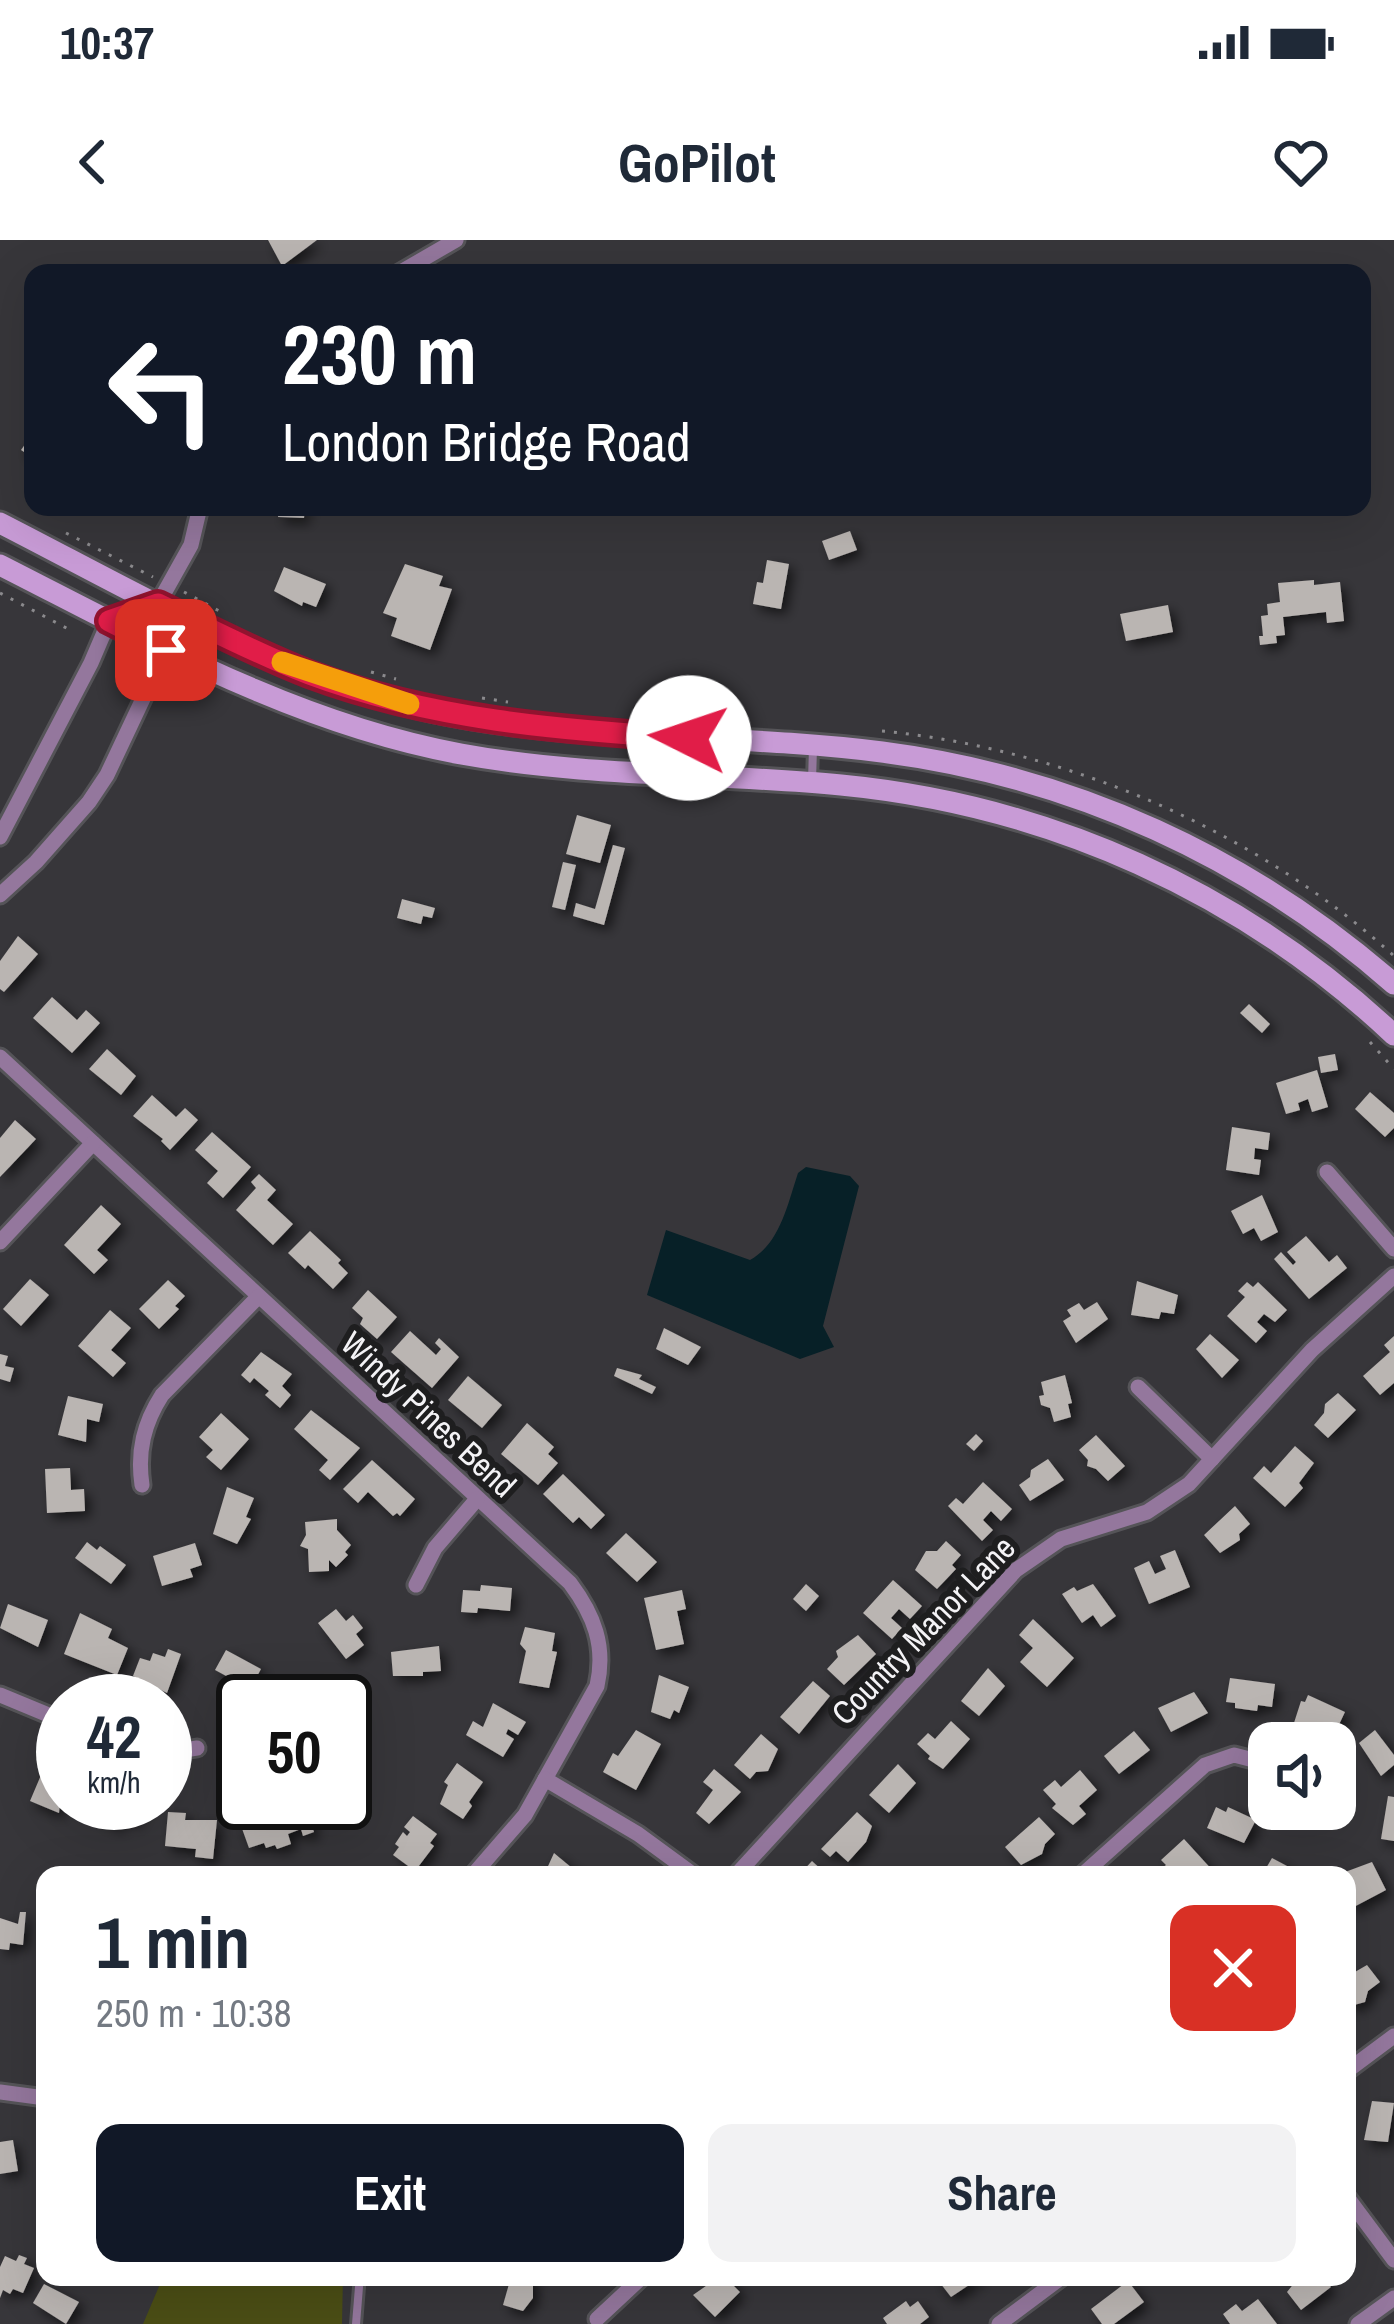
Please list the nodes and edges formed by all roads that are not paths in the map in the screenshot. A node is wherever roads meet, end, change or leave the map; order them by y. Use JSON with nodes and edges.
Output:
{"nodes":[{"id":1,"x":456,"y":240,"type":"edge"},
{"id":2,"x":415,"y":264,"type":"edge"},
{"id":3,"x":198,"y":516,"type":"edge"},
{"id":4,"x":0,"y":523,"type":"edge"},
{"id":5,"x":0,"y":565,"type":"edge"},
{"id":6,"x":158,"y":604,"type":"junction"},
{"id":7,"x":109,"y":621,"type":"junction"},
{"id":8,"x":166,"y":650,"type":"junction"},
{"id":9,"x":813,"y":747,"type":"junction"},
{"id":10,"x":812,"y":783,"type":"junction"},
{"id":11,"x":0,"y":837,"type":"edge"},
{"id":12,"x":0,"y":895,"type":"edge"},
{"id":13,"x":1394,"y":984,"type":"edge"},
{"id":14,"x":1394,"y":1035,"type":"edge"},
{"id":15,"x":0,"y":1057,"type":"edge"},
{"id":16,"x":92,"y":1143,"type":"junction"},
{"id":17,"x":1327,"y":1172,"type":"dead end"},
{"id":18,"x":0,"y":1242,"type":"edge"},
{"id":19,"x":1394,"y":1249,"type":"edge"},
{"id":20,"x":1394,"y":1276,"type":"edge"},
{"id":21,"x":258,"y":1297,"type":"junction"},
{"id":22,"x":1138,"y":1387,"type":"dead end"},
{"id":23,"x":1212,"y":1459,"type":"junction"},
{"id":24,"x":142,"y":1484,"type":"dead end"},
{"id":25,"x":477,"y":1499,"type":"junction"},
{"id":26,"x":416,"y":1585,"type":"dead end"},
{"id":27,"x":0,"y":1695,"type":"edge"},
{"id":28,"x":36,"y":1710,"type":"edge"},
{"id":29,"x":197,"y":1748,"type":"dead end"},
{"id":30,"x":192,"y":1749,"type":"edge"},
{"id":31,"x":1248,"y":1755,"type":"edge"},
{"id":32,"x":545,"y":1779,"type":"junction"},
{"id":33,"x":481,"y":1866,"type":"edge"},
{"id":34,"x":682,"y":1866,"type":"edge"},
{"id":35,"x":744,"y":1866,"type":"edge"},
{"id":36,"x":1092,"y":1866,"type":"edge"},
{"id":37,"x":1394,"y":2036,"type":"edge"},
{"id":38,"x":1356,"y":2064,"type":"edge"},
{"id":39,"x":0,"y":2092,"type":"edge"},
{"id":40,"x":36,"y":2097,"type":"edge"},
{"id":41,"x":1356,"y":2209,"type":"edge"},
{"id":42,"x":1394,"y":2260,"type":"edge"},
{"id":43,"x":632,"y":2286,"type":"edge"},
{"id":44,"x":1050,"y":2286,"type":"edge"},
{"id":45,"x":359,"y":2287,"type":"dead end"},
{"id":46,"x":1394,"y":2298,"type":"edge"},
{"id":47,"x":597,"y":2319,"type":"dead end"},
{"id":48,"x":356,"y":2324,"type":"edge"},
{"id":49,"x":999,"y":2324,"type":"edge"},
{"id":50,"x":1358,"y":2324,"type":"edge"}],
"edges":[{"from":1,"to":2,"type":"street"},
{"from":3,"to":6,"type":"street"},
{"from":4,"to":6,"type":"main road"},
{"from":5,"to":7,"type":"main road"},
{"from":6,"to":7,"type":"street"},
{"from":6,"to":8,"type":"street"},
{"from":6,"to":9,"type":"main road"},
{"from":7,"to":8,"type":"main road"},
{"from":7,"to":11,"type":"street"},
{"from":8,"to":10,"type":"main road"},
{"from":8,"to":12,"type":"street"},
{"from":9,"to":10,"type":"lane"},
{"from":9,"to":13,"type":"main road"},
{"from":10,"to":14,"type":"main road"},
{"from":15,"to":16,"type":"street","name":"Windy Pines Bend"},
{"from":16,"to":18,"type":"street"},
{"from":16,"to":21,"type":"street","name":"Windy Pines Bend"},
{"from":17,"to":19,"type":"street"},
{"from":20,"to":23,"type":"street","name":"Country Manor Lane"},
{"from":21,"to":24,"type":"street"},
{"from":21,"to":25,"type":"street","name":"Windy Pines Bend"},
{"from":22,"to":23,"type":"street"},
{"from":23,"to":35,"type":"street","name":"Country Manor Lane"},
{"from":25,"to":26,"type":"street"},
{"from":25,"to":32,"type":"street","name":"Windy Pines Bend"},
{"from":27,"to":28,"type":"street"},
{"from":29,"to":30,"type":"street"},
{"from":31,"to":36,"type":"street"},
{"from":32,"to":33,"type":"street","name":"Windy Pines Bend"},
{"from":32,"to":34,"type":"street"},
{"from":37,"to":38,"type":"street"},
{"from":39,"to":40,"type":"street"},
{"from":41,"to":42,"type":"street"},
{"from":43,"to":47,"type":"street"},
{"from":44,"to":49,"type":"street"},
{"from":45,"to":48,"type":"lane"},
{"from":46,"to":50,"type":"street"}]}
